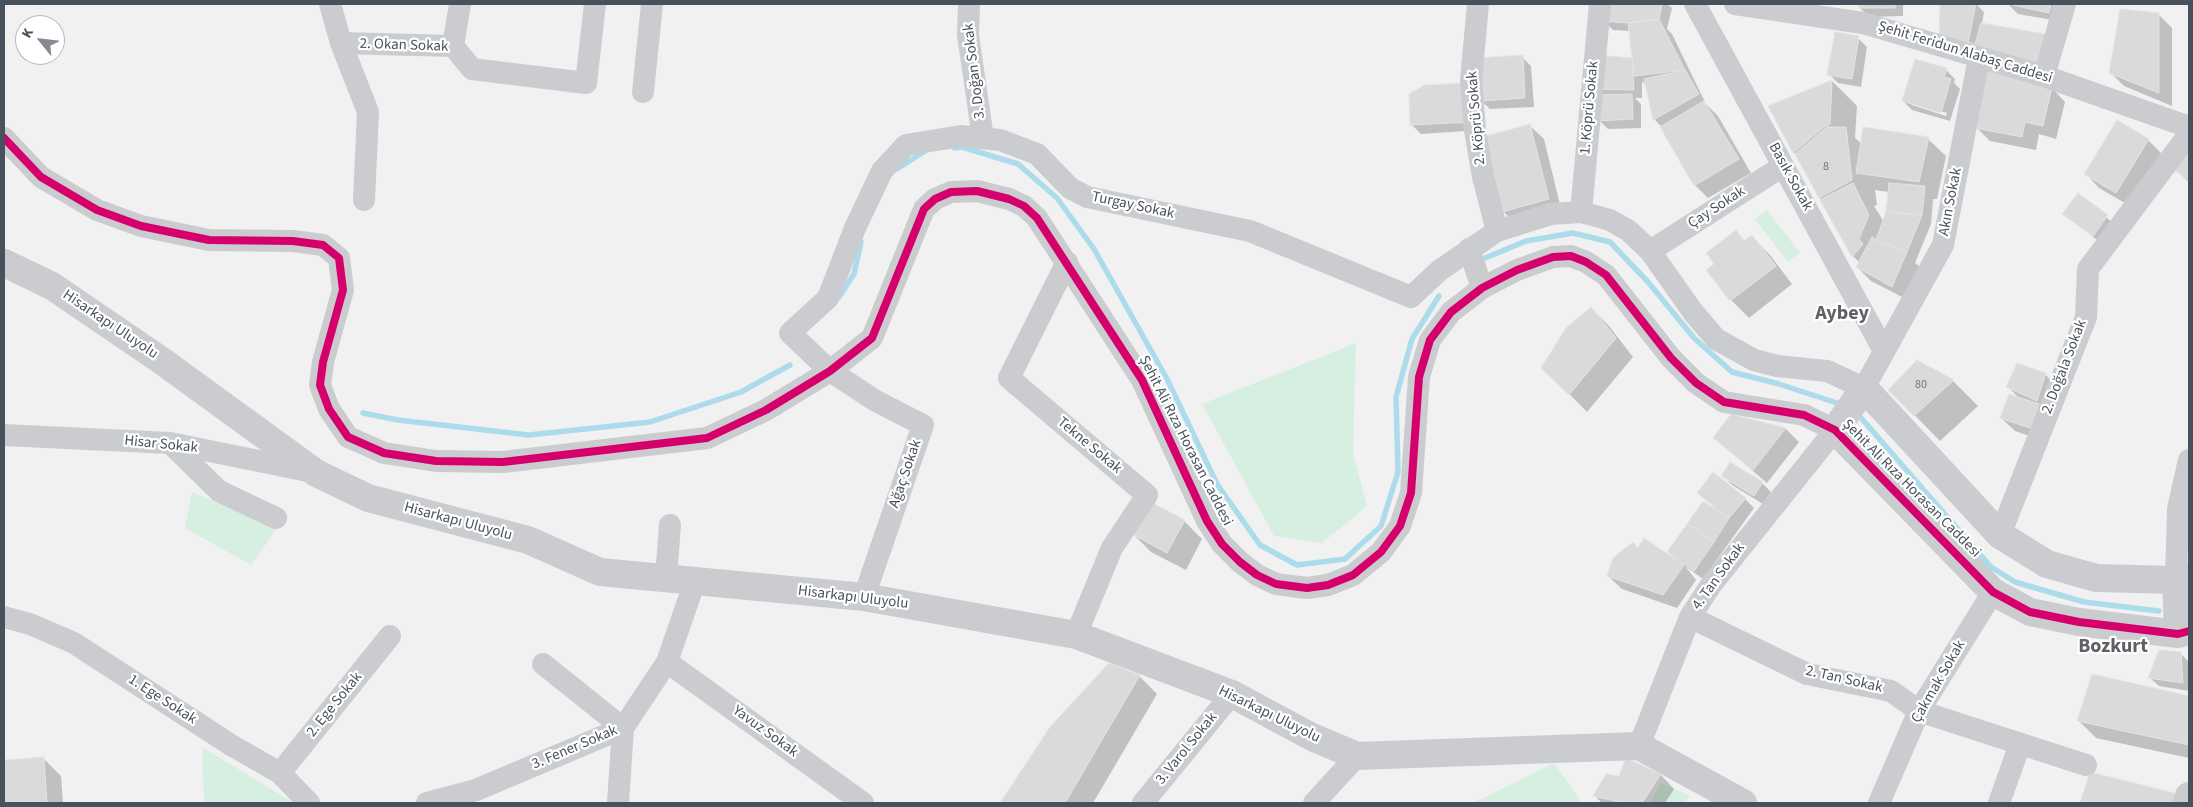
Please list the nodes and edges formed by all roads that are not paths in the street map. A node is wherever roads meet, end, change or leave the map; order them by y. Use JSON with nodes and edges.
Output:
{"nodes":[{"id":1,"x":330,"y":4,"type":"edge"},
{"id":2,"x":460,"y":4,"type":"edge"},
{"id":3,"x":595,"y":4,"type":"edge"},
{"id":4,"x":652,"y":4,"type":"edge"},
{"id":5,"x":969,"y":4,"type":"edge"},
{"id":6,"x":1478,"y":4,"type":"edge"},
{"id":7,"x":1600,"y":4,"type":"edge"},
{"id":8,"x":1695,"y":4,"type":"edge"},
{"id":9,"x":1735,"y":4,"type":"edge"},
{"id":10,"x":2065,"y":4,"type":"edge"},
{"id":11,"x":1757,"y":5,"type":"edge"},
{"id":12,"x":342,"y":43,"type":"junction"},
{"id":13,"x":453,"y":46,"type":"junction"},
{"id":14,"x":1978,"y":58,"type":"junction"},
{"id":15,"x":2044,"y":76,"type":"junction"},
{"id":16,"x":643,"y":92,"type":"dead end"},
{"id":17,"x":2189,"y":127,"type":"edge"},
{"id":18,"x":2189,"y":134,"type":"edge"},
{"id":19,"x":4,"y":138,"type":"edge"},
{"id":20,"x":983,"y":138,"type":"junction"},
{"id":21,"x":1783,"y":166,"type":"junction"},
{"id":22,"x":364,"y":200,"type":"dead end"},
{"id":23,"x":1580,"y":212,"type":"junction"},
{"id":24,"x":1497,"y":231,"type":"junction"},
{"id":25,"x":1469,"y":249,"type":"junction"},
{"id":26,"x":1650,"y":251,"type":"junction"},
{"id":27,"x":1067,"y":262,"type":"junction"},
{"id":28,"x":4,"y":263,"type":"edge"},
{"id":29,"x":1482,"y":288,"type":"junction"},
{"id":30,"x":1411,"y":297,"type":"joint"},
{"id":31,"x":1884,"y":351,"type":"junction"},
{"id":32,"x":830,"y":372,"type":"junction"},
{"id":33,"x":1864,"y":388,"type":"junction"},
{"id":34,"x":1835,"y":430,"type":"junction"},
{"id":35,"x":4,"y":435,"type":"edge"},
{"id":36,"x":170,"y":443,"type":"junction"},
{"id":37,"x":2189,"y":460,"type":"edge"},
{"id":38,"x":316,"y":472,"type":"junction"},
{"id":39,"x":276,"y":518,"type":"dead end"},
{"id":40,"x":670,"y":524,"type":"dead end"},
{"id":41,"x":2000,"y":535,"type":"junction"},
{"id":42,"x":666,"y":578,"type":"junction"},
{"id":43,"x":2182,"y":578,"type":"edge"},
{"id":44,"x":695,"y":581,"type":"junction"},
{"id":45,"x":1993,"y":592,"type":"junction"},
{"id":46,"x":864,"y":597,"type":"junction"},
{"id":47,"x":4,"y":617,"type":"edge"},
{"id":48,"x":1690,"y":617,"type":"junction"},
{"id":49,"x":2183,"y":632,"type":"edge"},
{"id":50,"x":1076,"y":635,"type":"junction"},
{"id":51,"x":390,"y":636,"type":"dead end"},
{"id":52,"x":667,"y":662,"type":"junction"},
{"id":53,"x":542,"y":664,"type":"dead end"},
{"id":54,"x":1232,"y":694,"type":"junction"},
{"id":55,"x":1919,"y":711,"type":"junction"},
{"id":56,"x":623,"y":728,"type":"junction"},
{"id":57,"x":2020,"y":744,"type":"junction"},
{"id":58,"x":1639,"y":746,"type":"junction"},
{"id":59,"x":1357,"y":756,"type":"junction"},
{"id":60,"x":2086,"y":765,"type":"dead end"},
{"id":61,"x":280,"y":773,"type":"junction"},
{"id":62,"x":2189,"y":796,"type":"edge"},
{"id":63,"x":478,"y":797,"type":"edge"},
{"id":64,"x":309,"y":803,"type":"edge"},
{"id":65,"x":427,"y":803,"type":"edge"},
{"id":66,"x":618,"y":803,"type":"edge"},
{"id":67,"x":863,"y":803,"type":"edge"},
{"id":68,"x":1143,"y":803,"type":"edge"},
{"id":69,"x":1314,"y":803,"type":"edge"},
{"id":70,"x":1743,"y":803,"type":"edge"},
{"id":71,"x":1879,"y":803,"type":"edge"},
{"id":72,"x":1999,"y":803,"type":"edge"},
{"id":73,"x":2187,"y":803,"type":"edge"}],
"edges":[{"from":1,"to":12,"type":"street","name":"2. Okan Sokak"},
{"from":2,"to":13,"type":"street"},
{"from":3,"to":13,"type":"street","name":"2. Okan Sokak"},
{"from":4,"to":16,"type":"street"},
{"from":5,"to":20,"type":"street","name":"3. Doğan Sokak"},
{"from":6,"to":24,"type":"street","name":"2. Köprü Sokak"},
{"from":7,"to":23,"type":"street","name":"1. Köprü Sokak"},
{"from":8,"to":21,"type":"street","name":"Basık Sokak"},
{"from":9,"to":11,"type":"street","name":"Şehit Feridun Alabaş Caddesi"},
{"from":10,"to":15,"type":"street"},
{"from":11,"to":14,"type":"street","name":"Şehit Feridun Alabaş Caddesi"},
{"from":12,"to":13,"type":"street","name":"2. Okan Sokak"},
{"from":12,"to":22,"type":"street"},
{"from":14,"to":15,"type":"street","name":"Şehit Feridun Alabaş Caddesi"},
{"from":14,"to":31,"type":"street","name":"Akın Sokak"},
{"from":15,"to":17,"type":"street","name":"Şehit Feridun Alabaş Caddesi"},
{"from":18,"to":41,"type":"street","name":"2. Doğala Sokak"},
{"from":19,"to":32,"type":"street","name":"Şehit Ali Rıza Horasan Caddesi"},
{"from":20,"to":30,"type":"street","name":"Turgay Sokak"},
{"from":20,"to":32,"type":"street","name":"Turgay Sokak"},
{"from":21,"to":26,"type":"street","name":"Çay Sokak"},
{"from":21,"to":31,"type":"street","name":"Basık Sokak"},
{"from":23,"to":24,"type":"street","name":"Şehit Ali Rıza Horasan Caddesi"},
{"from":23,"to":26,"type":"street","name":"Şehit Ali Rıza Horasan Caddesi"},
{"from":24,"to":25,"type":"street","name":"Şehit Ali Rıza Horasan Caddesi"},
{"from":25,"to":29,"type":"street"},
{"from":25,"to":30,"type":"street","name":"Şehit Ali Rıza Horasan Caddesi"},
{"from":26,"to":33,"type":"street","name":"Şehit Ali Rıza Horasan Caddesi"},
{"from":27,"to":29,"type":"street","name":"Şehit Ali Rıza Horasan Caddesi"},
{"from":27,"to":32,"type":"street","name":"Şehit Ali Rıza Horasan Caddesi"},
{"from":27,"to":50,"type":"street","name":"Tekne Sokak"},
{"from":28,"to":38,"type":"street","name":"Hisarkapı Uluyolu"},
{"from":29,"to":34,"type":"street","name":"Şehit Ali Rıza Horasan Caddesi"},
{"from":31,"to":33,"type":"street","name":"Akın Sokak"},
{"from":32,"to":46,"type":"street","name":"Ağaç Sokak"},
{"from":33,"to":34,"type":"street"},
{"from":33,"to":41,"type":"street","name":"Şehit Ali Rıza Horasan Caddesi"},
{"from":34,"to":45,"type":"street","name":"Şehit Ali Rıza Horasan Caddesi"},
{"from":34,"to":48,"type":"street","name":"4. Tan Sokak"},
{"from":35,"to":36,"type":"street","name":"Hisar Sokak"},
{"from":36,"to":38,"type":"street","name":"Hisar Sokak"},
{"from":36,"to":39,"type":"street"},
{"from":37,"to":43,"type":"street"},
{"from":38,"to":42,"type":"street","name":"Hisarkapı Uluyolu"},
{"from":40,"to":42,"type":"street"},
{"from":41,"to":43,"type":"street","name":"Şehit Ali Rıza Horasan Caddesi"},
{"from":42,"to":44,"type":"street","name":"Hisarkapı Uluyolu"},
{"from":43,"to":49,"type":"street"},
{"from":44,"to":46,"type":"street","name":"Hisarkapı Uluyolu"},
{"from":44,"to":52,"type":"street","name":"3. Fener Sokak"},
{"from":45,"to":49,"type":"street","name":"Şehit Ali Rıza Horasan Caddesi"},
{"from":45,"to":55,"type":"street","name":"Çakmak Sokak"},
{"from":46,"to":50,"type":"street","name":"Hisarkapı Uluyolu"},
{"from":47,"to":61,"type":"street","name":"1. Ege Sokak"},
{"from":48,"to":55,"type":"street","name":"2. Tan Sokak"},
{"from":48,"to":58,"type":"street","name":"4. Tan Sokak"},
{"from":50,"to":54,"type":"street","name":"Hisarkapı Uluyolu"},
{"from":51,"to":61,"type":"street","name":"2. Ege Sokak"},
{"from":52,"to":56,"type":"street","name":"3. Fener Sokak"},
{"from":52,"to":67,"type":"street","name":"Yavuz Sokak"},
{"from":53,"to":56,"type":"street"},
{"from":54,"to":59,"type":"street","name":"Hisarkapı Uluyolu"},
{"from":54,"to":68,"type":"street","name":"3. Varol Sokak"},
{"from":55,"to":57,"type":"street","name":"2. Tan Sokak"},
{"from":55,"to":71,"type":"street","name":"Çakmak Sokak"},
{"from":56,"to":63,"type":"street","name":"3. Fener Sokak"},
{"from":56,"to":66,"type":"street"},
{"from":57,"to":60,"type":"street","name":"2. Tan Sokak"},
{"from":57,"to":72,"type":"street"},
{"from":58,"to":59,"type":"street","name":"Hisarkapı Uluyolu"},
{"from":58,"to":70,"type":"street"},
{"from":59,"to":69,"type":"street"},
{"from":61,"to":64,"type":"street","name":"1. Ege Sokak"},
{"from":62,"to":73,"type":"street"},
{"from":63,"to":65,"type":"street","name":"3. Fener Sokak"}]}
